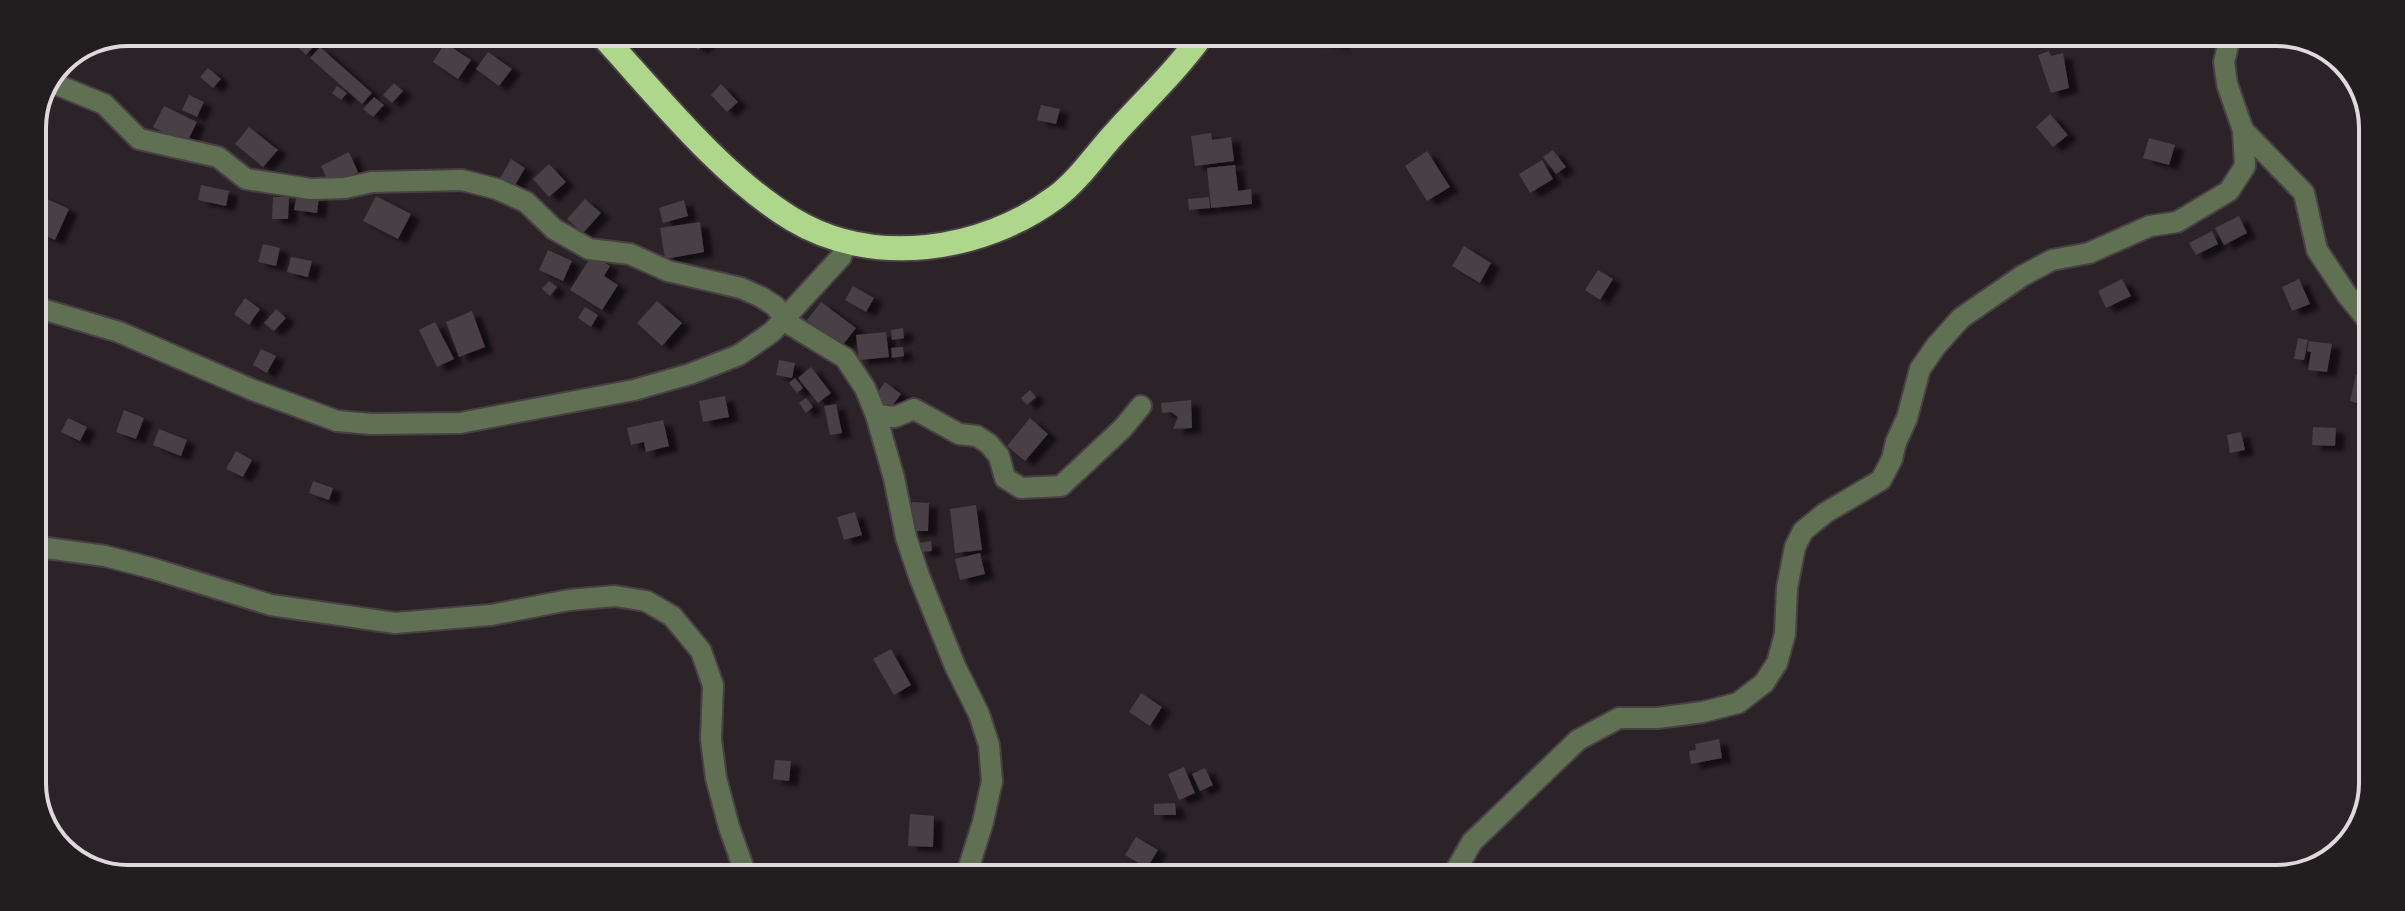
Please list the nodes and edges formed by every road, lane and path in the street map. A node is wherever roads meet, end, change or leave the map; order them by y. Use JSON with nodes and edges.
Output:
{"nodes":[{"id":1,"x":612,"y":46,"type":"edge"},
{"id":2,"x":1194,"y":46,"type":"edge"},
{"id":3,"x":2228,"y":46,"type":"edge"},
{"id":4,"x":58,"y":85,"type":"edge"},
{"id":5,"x":2243,"y":130,"type":"junction"},
{"id":6,"x":846,"y":243,"type":"junction"},
{"id":7,"x":46,"y":310,"type":"edge"},
{"id":8,"x":2359,"y":310,"type":"edge"},
{"id":9,"x":784,"y":318,"type":"junction"},
{"id":10,"x":1141,"y":406,"type":"dead end"},
{"id":11,"x":876,"y":415,"type":"junction"},
{"id":12,"x":46,"y":548,"type":"edge"},
{"id":13,"x":742,"y":865,"type":"edge"},
{"id":14,"x":969,"y":865,"type":"edge"},
{"id":15,"x":1459,"y":865,"type":"edge"}],
"edges":[{"from":1,"to":6,"type":"highway"},
{"from":2,"to":6,"type":"highway"},
{"from":3,"to":5,"type":"street"},
{"from":4,"to":9,"type":"street"},
{"from":5,"to":8,"type":"street"},
{"from":5,"to":15,"type":"street"},
{"from":6,"to":9,"type":"street"},
{"from":7,"to":9,"type":"street"},
{"from":9,"to":11,"type":"street"},
{"from":10,"to":11,"type":"street"},
{"from":11,"to":14,"type":"street"},
{"from":12,"to":13,"type":"street"}]}
